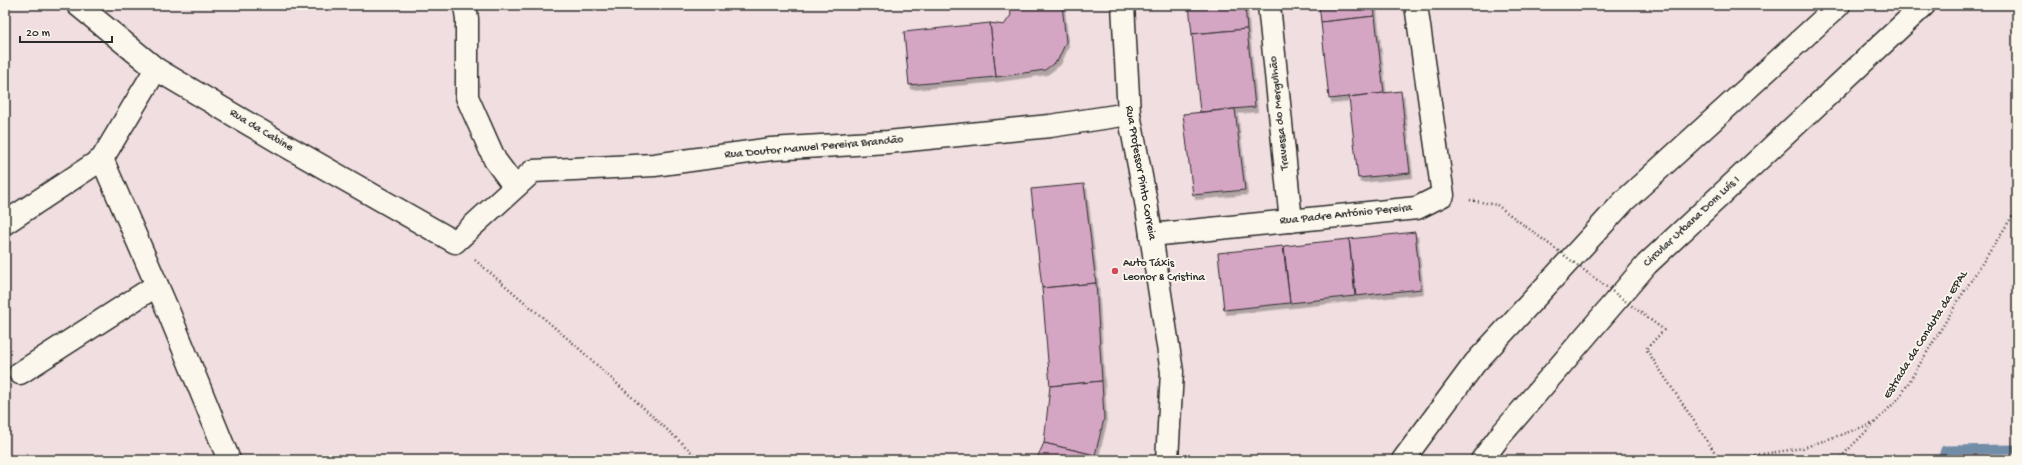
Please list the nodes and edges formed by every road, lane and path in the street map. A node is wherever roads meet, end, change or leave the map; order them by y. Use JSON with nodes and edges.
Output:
{"nodes":[{"id":1,"x":78,"y":5,"type":"edge"},
{"id":2,"x":465,"y":5,"type":"edge"},
{"id":3,"x":1123,"y":5,"type":"edge"},
{"id":4,"x":1269,"y":5,"type":"edge"},
{"id":5,"x":1416,"y":5,"type":"edge"},
{"id":6,"x":1839,"y":5,"type":"edge"},
{"id":7,"x":1924,"y":5,"type":"edge"},
{"id":8,"x":156,"y":69,"type":"junction"},
{"id":9,"x":1129,"y":114,"type":"junction"},
{"id":10,"x":102,"y":159,"type":"junction"},
{"id":11,"x":516,"y":187,"type":"junction"},
{"id":12,"x":1497,"y":205,"type":"dead end"},
{"id":13,"x":2017,"y":209,"type":"edge"},
{"id":14,"x":1291,"y":221,"type":"junction"},
{"id":15,"x":5,"y":223,"type":"edge"},
{"id":16,"x":1151,"y":235,"type":"junction"},
{"id":17,"x":455,"y":242,"type":"junction"},
{"id":18,"x":157,"y":286,"type":"junction"},
{"id":19,"x":20,"y":373,"type":"dead end"},
{"id":20,"x":1876,"y":423,"type":"junction"},
{"id":21,"x":223,"y":458,"type":"edge"},
{"id":22,"x":700,"y":460,"type":"edge"},
{"id":23,"x":1167,"y":460,"type":"edge"},
{"id":24,"x":1403,"y":460,"type":"edge"},
{"id":25,"x":1482,"y":460,"type":"edge"},
{"id":26,"x":1720,"y":460,"type":"edge"},
{"id":27,"x":1744,"y":460,"type":"edge"},
{"id":28,"x":1838,"y":460,"type":"edge"}],
"edges":[{"from":1,"to":8,"type":"main road","name":"Rua da Cabine"},
{"from":2,"to":11,"type":"main road"},
{"from":3,"to":9,"type":"main road","name":"Rua Professor Pinto Correia"},
{"from":4,"to":14,"type":"main road","name":"Travessa do Mergulhão"},
{"from":5,"to":14,"type":"main road","name":"Rua Padre António Pereira"},
{"from":6,"to":24,"type":"main road"},
{"from":7,"to":25,"type":"main road","name":"Circular Urbana Dom Luís I"},
{"from":8,"to":10,"type":"main road"},
{"from":8,"to":17,"type":"main road","name":"Rua da Cabine"},
{"from":9,"to":11,"type":"main road","name":"Rua Doutor Manuel Pereira Brandão"},
{"from":9,"to":16,"type":"main road","name":"Rua Professor Pinto Correia"},
{"from":10,"to":15,"type":"main road"},
{"from":10,"to":18,"type":"main road"},
{"from":11,"to":17,"type":"main road","name":"Rua Doutor Manuel Pereira Brandão"},
{"from":12,"to":26,"type":"path","bridge":true},
{"from":13,"to":20,"type":"path","name":"Estrada da Conduta da EPAL"},
{"from":14,"to":16,"type":"main road","name":"Rua Padre António Pereira"},
{"from":16,"to":23,"type":"main road","name":"Rua Professor Pinto Correia"},
{"from":17,"to":22,"type":"path"},
{"from":18,"to":19,"type":"main road"},
{"from":18,"to":21,"type":"main road"},
{"from":20,"to":27,"type":"path"},
{"from":20,"to":28,"type":"path","name":"Estrada da Conduta da EPAL"}]}
